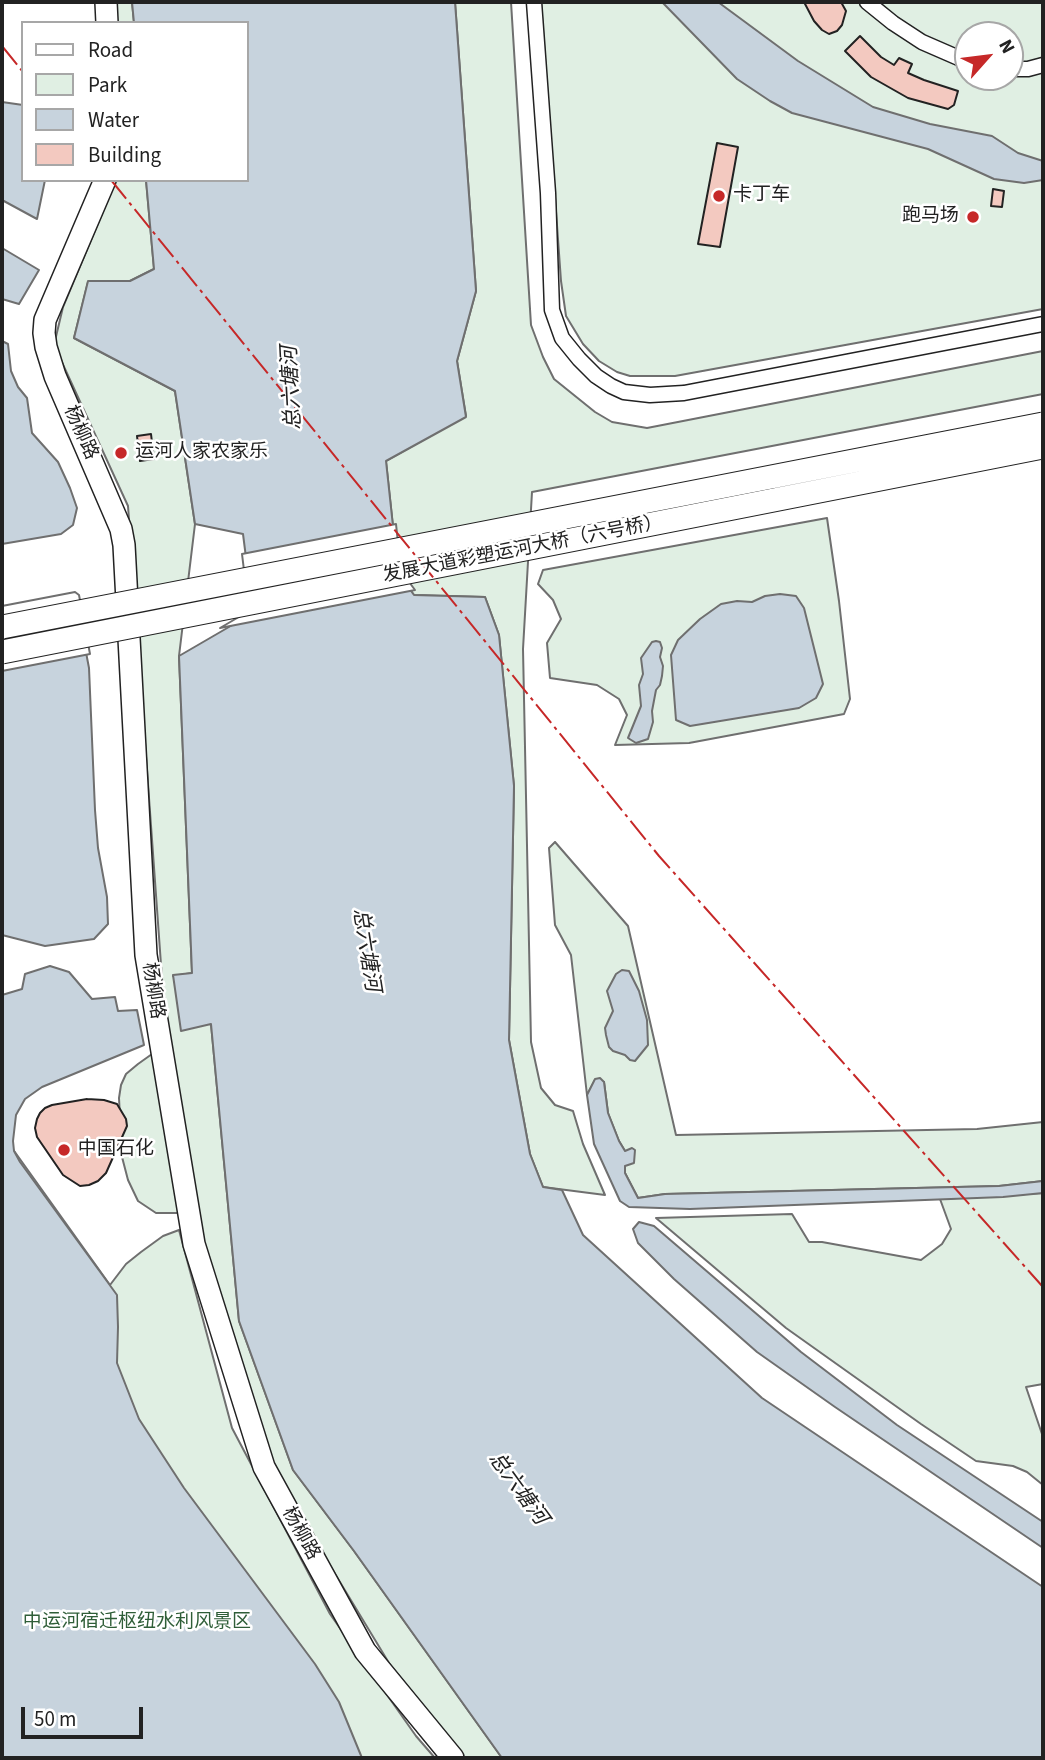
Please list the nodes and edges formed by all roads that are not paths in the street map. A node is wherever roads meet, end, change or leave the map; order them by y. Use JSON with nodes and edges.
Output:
{"nodes":[{"id":1,"x":106,"y":2,"type":"edge"},
{"id":2,"x":534,"y":2,"type":"edge"},
{"id":3,"x":867,"y":2,"type":"edge"},
{"id":4,"x":107,"y":21,"type":"edge"},
{"id":5,"x":954,"y":56,"type":"edge"},
{"id":6,"x":1043,"y":65,"type":"edge"},
{"id":7,"x":1024,"y":69,"type":"edge"},
{"id":8,"x":104,"y":182,"type":"edge"},
{"id":9,"x":1043,"y":324,"type":"edge"},
{"id":10,"x":1043,"y":424,"type":"edge"},
{"id":11,"x":1043,"y":447,"type":"edge"},
{"id":12,"x":2,"y":626,"type":"edge"},
{"id":13,"x":2,"y":652,"type":"edge"},
{"id":14,"x":453,"y":1758,"type":"edge"}],
"edges":[{"from":1,"to":4,"type":"street"},
{"from":2,"to":9,"type":"street"},
{"from":3,"to":5,"type":"street"},
{"from":6,"to":7,"type":"street"},
{"from":8,"to":14,"type":"street","name":"杨柳路"},
{"from":10,"to":12,"type":"main road","name":"发展大道彩塑运河大桥（六号桥）","bridge":true},
{"from":11,"to":13,"type":"main road","name":"发展大道彩塑运河大桥（六号桥）","bridge":true}]}
